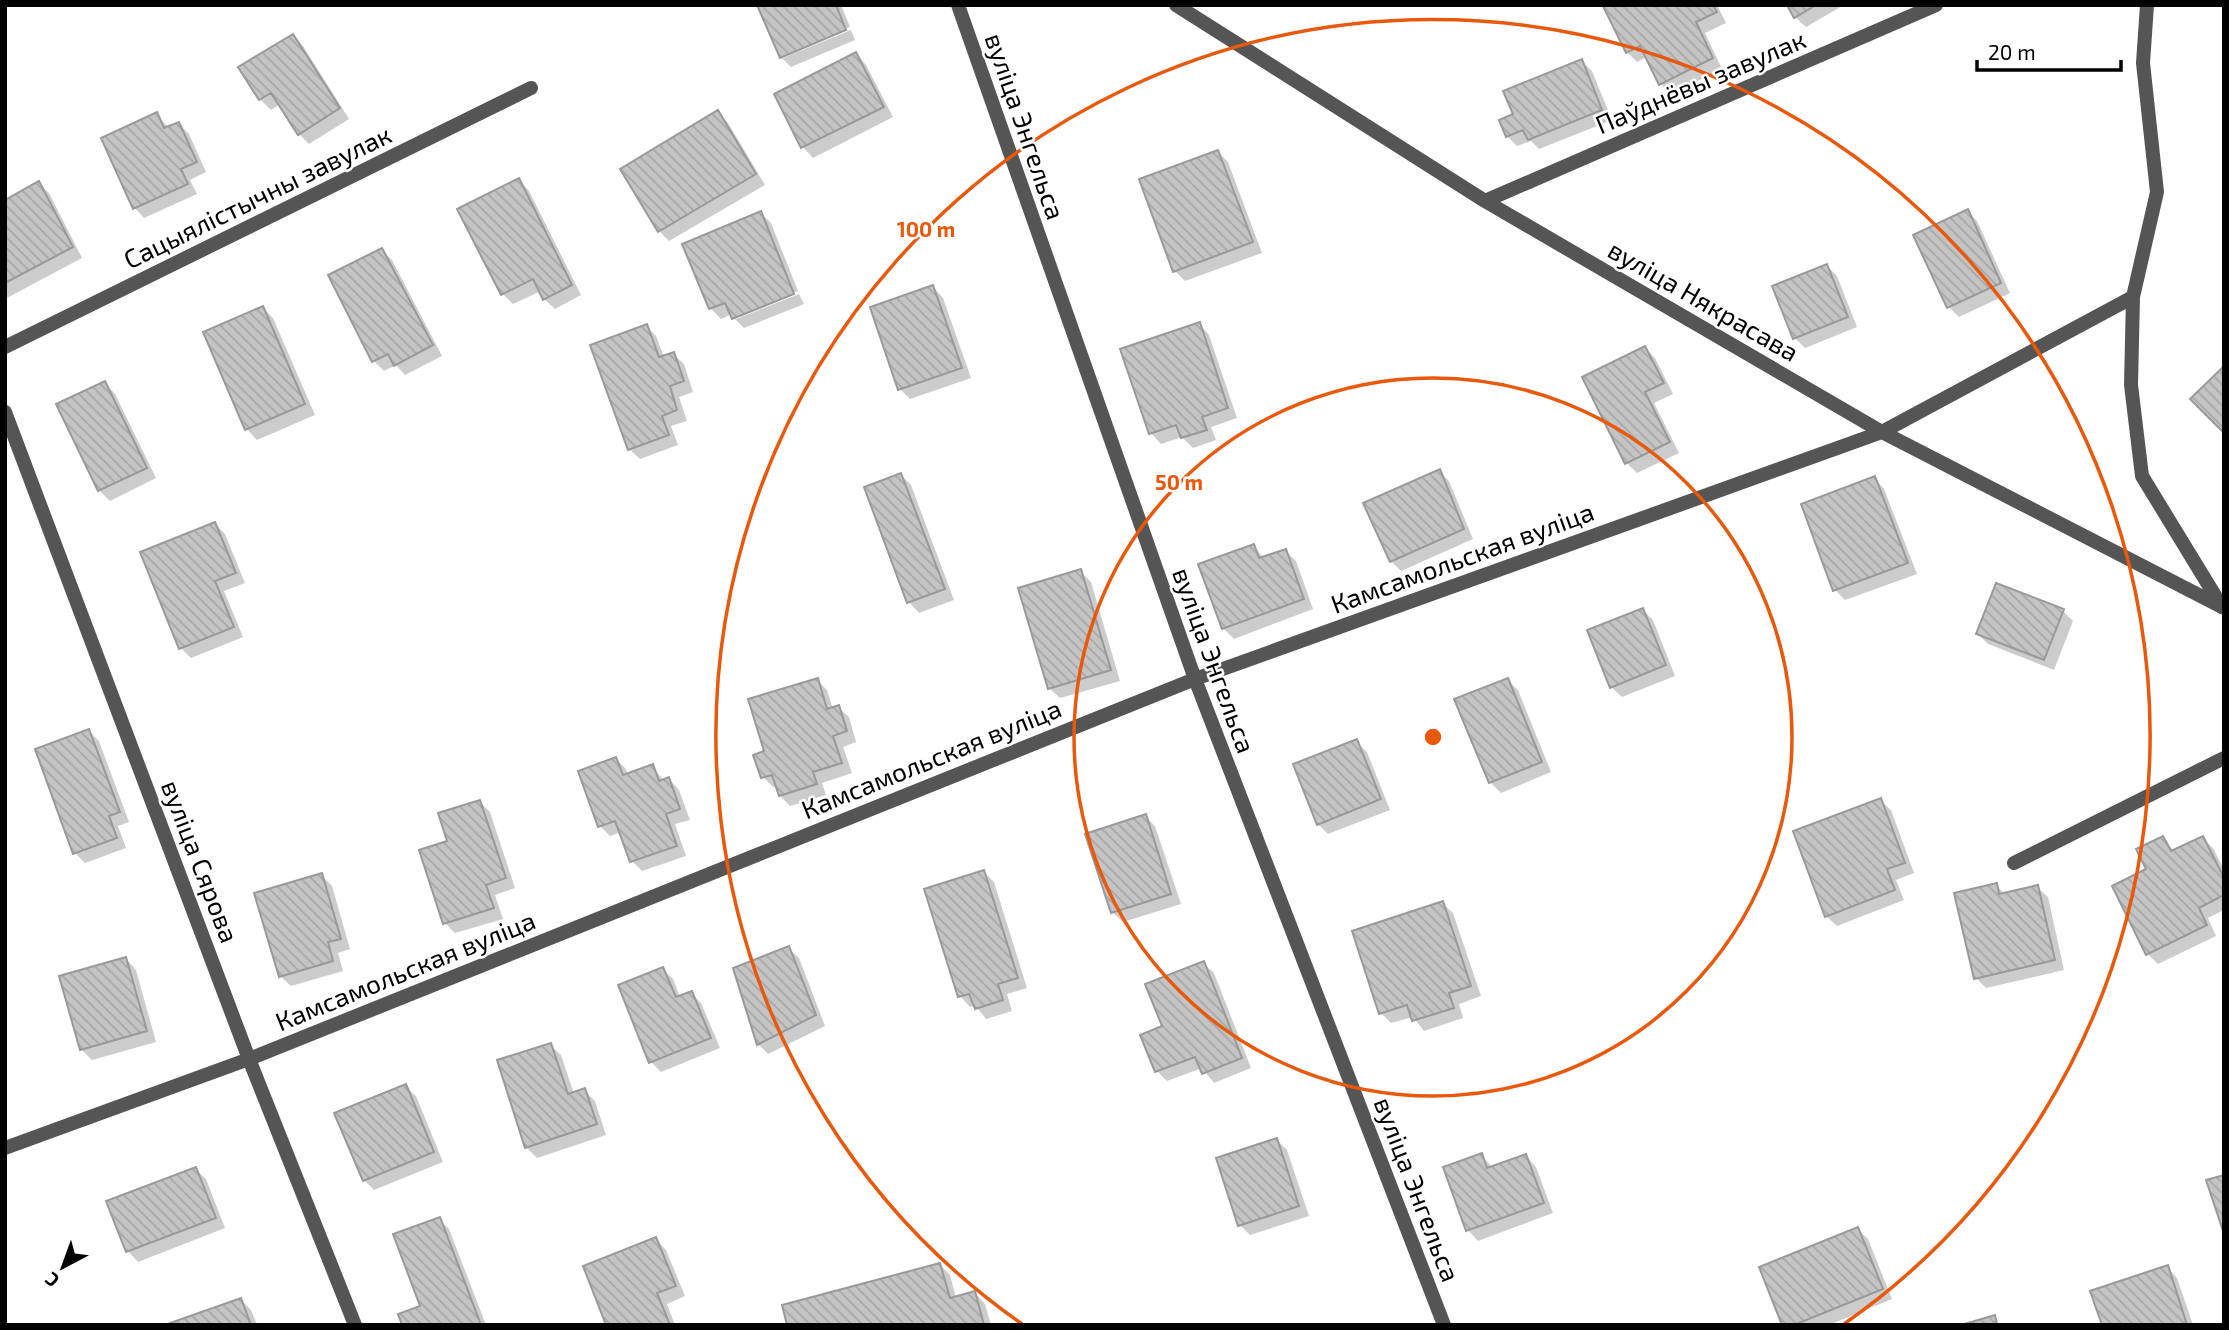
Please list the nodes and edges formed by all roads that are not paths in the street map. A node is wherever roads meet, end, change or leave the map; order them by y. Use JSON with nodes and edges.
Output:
{"nodes":[{"id":1,"x":958,"y":5,"type":"edge"},
{"id":2,"x":1176,"y":5,"type":"edge"},
{"id":3,"x":1936,"y":5,"type":"edge"},
{"id":4,"x":2147,"y":5,"type":"edge"},
{"id":5,"x":531,"y":88,"type":"dead end"},
{"id":6,"x":1485,"y":201,"type":"junction"},
{"id":7,"x":2133,"y":297,"type":"junction"},
{"id":8,"x":5,"y":347,"type":"edge"},
{"id":9,"x":5,"y":412,"type":"edge"},
{"id":10,"x":1882,"y":432,"type":"junction"},
{"id":11,"x":2223,"y":607,"type":"edge"},
{"id":12,"x":1195,"y":679,"type":"junction"},
{"id":13,"x":2224,"y":758,"type":"edge"},
{"id":14,"x":2014,"y":863,"type":"dead end"},
{"id":15,"x":249,"y":1059,"type":"junction"},
{"id":16,"x":5,"y":1148,"type":"edge"},
{"id":17,"x":355,"y":1325,"type":"edge"},
{"id":18,"x":1444,"y":1325,"type":"edge"}],
"edges":[{"from":1,"to":12,"type":"street","name":"вуліца Энгельса"},
{"from":2,"to":6,"type":"street","name":"вуліца Някрасава"},
{"from":3,"to":6,"type":"street","name":"Паўднёвы завулак"},
{"from":4,"to":7,"type":"street"},
{"from":5,"to":8,"type":"street","name":"Сацыялістычны завулак"},
{"from":6,"to":10,"type":"street","name":"вуліца Някрасава"},
{"from":7,"to":10,"type":"street","name":"Камсамольская вуліца"},
{"from":7,"to":11,"type":"street"},
{"from":9,"to":15,"type":"street","name":"вуліца Сярова"},
{"from":10,"to":11,"type":"street","name":"вуліца Някрасава"},
{"from":10,"to":12,"type":"street","name":"Камсамольская вуліца"},
{"from":12,"to":15,"type":"street","name":"Камсамольская вуліца"},
{"from":12,"to":18,"type":"street","name":"вуліца Энгельса"},
{"from":13,"to":14,"type":"street"},
{"from":15,"to":16,"type":"street","name":"Камсамольская вуліца"},
{"from":15,"to":17,"type":"street","name":"вуліца Сярова"}]}
